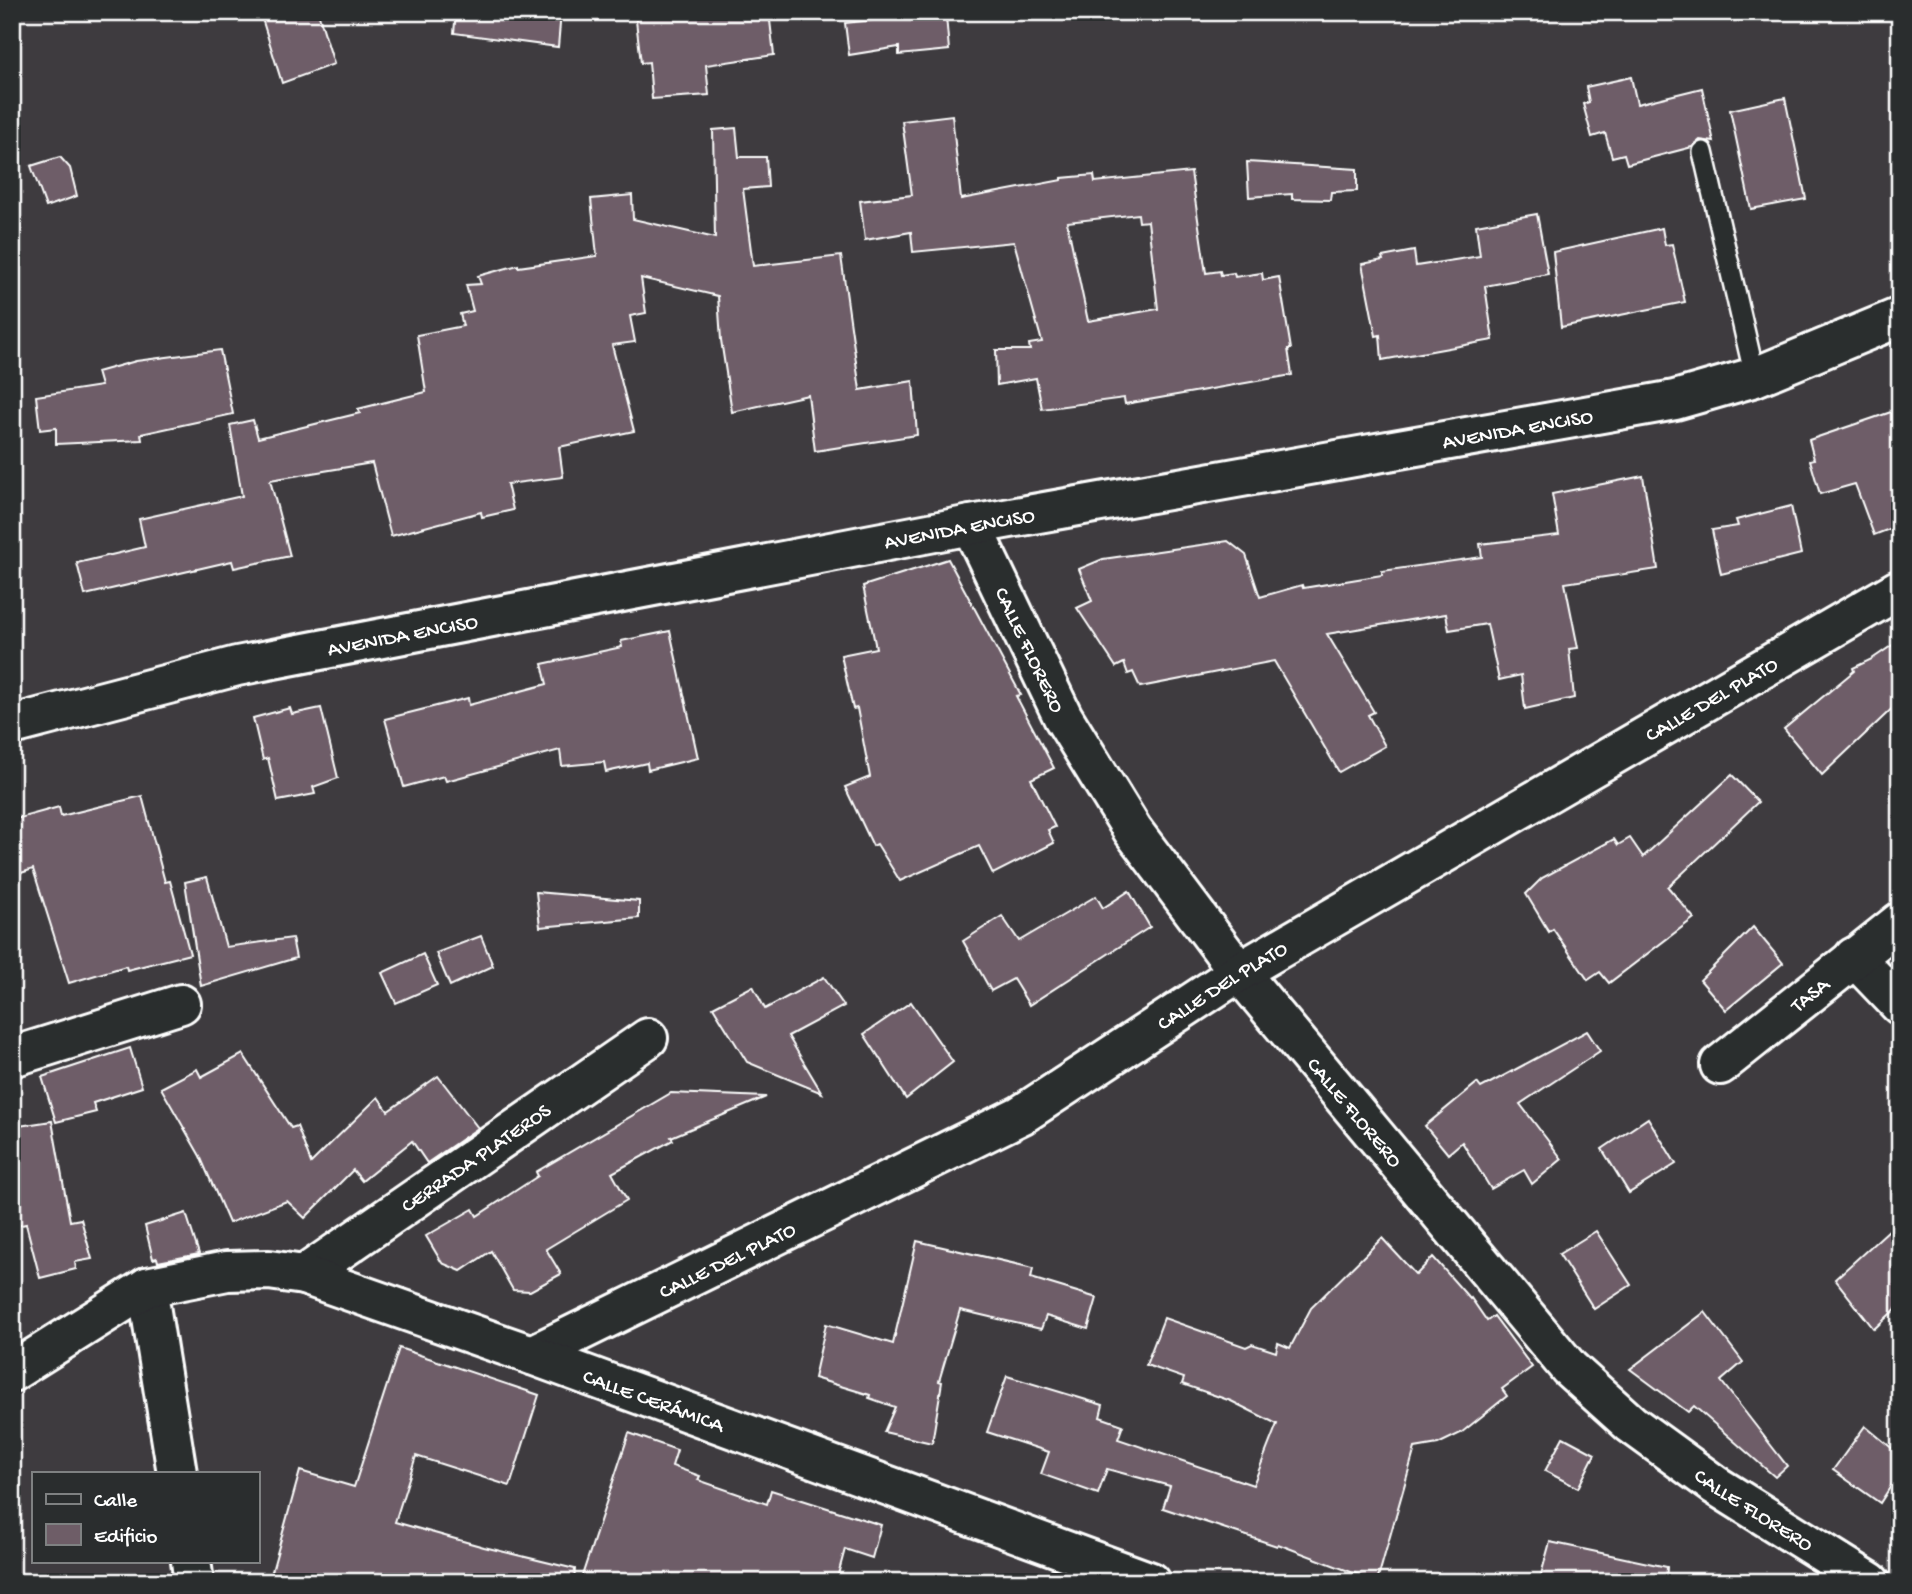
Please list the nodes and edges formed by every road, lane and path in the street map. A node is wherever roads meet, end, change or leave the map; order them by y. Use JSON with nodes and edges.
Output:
{"nodes":[{"id":1,"x":1703,"y":152,"type":"dead end"},
{"id":2,"x":1900,"y":317,"type":"edge"},
{"id":3,"x":1755,"y":377,"type":"junction"},
{"id":4,"x":971,"y":526,"type":"junction"},
{"id":5,"x":1898,"y":590,"type":"edge"},
{"id":6,"x":12,"y":725,"type":"edge"},
{"id":7,"x":1900,"y":922,"type":"edge"},
{"id":8,"x":1854,"y":957,"type":"junction"},
{"id":9,"x":1238,"y":972,"type":"junction"},
{"id":10,"x":181,"y":1004,"type":"dead end"},
{"id":11,"x":1900,"y":1005,"type":"edge"},
{"id":12,"x":648,"y":1038,"type":"dead end"},
{"id":13,"x":12,"y":1057,"type":"edge"},
{"id":14,"x":1720,"y":1065,"type":"dead end"},
{"id":15,"x":304,"y":1275,"type":"junction"},
{"id":16,"x":147,"y":1287,"type":"junction"},
{"id":17,"x":532,"y":1355,"type":"junction"},
{"id":18,"x":12,"y":1372,"type":"edge"},
{"id":19,"x":177,"y":1472,"type":"edge"},
{"id":20,"x":191,"y":1562,"type":"edge"},
{"id":21,"x":194,"y":1582,"type":"edge"},
{"id":22,"x":1151,"y":1582,"type":"edge"},
{"id":23,"x":1870,"y":1582,"type":"edge"}],
"edges":[{"from":1,"to":3,"type":"lane"},
{"from":2,"to":3,"type":"street","name":"AVENIDA ENCISO"},
{"from":3,"to":4,"type":"street","name":"AVENIDA ENCISO"},
{"from":4,"to":6,"type":"street","name":"AVENIDA ENCISO"},
{"from":4,"to":9,"type":"street","name":"CALLE FLORERO"},
{"from":5,"to":9,"type":"street","name":"CALLE DEL PLATO"},
{"from":7,"to":8,"type":"street","name":"TASA"},
{"from":8,"to":11,"type":"street"},
{"from":8,"to":14,"type":"street","name":"TASA"},
{"from":9,"to":17,"type":"street","name":"CALLE DEL PLATO"},
{"from":9,"to":23,"type":"street","name":"CALLE FLORERO"},
{"from":10,"to":13,"type":"street"},
{"from":12,"to":15,"type":"street","name":"CERRADA PLATEROS"},
{"from":15,"to":16,"type":"street","name":"CALLE CERÁMICA"},
{"from":15,"to":17,"type":"street","name":"CALLE CERÁMICA"},
{"from":16,"to":18,"type":"street"},
{"from":16,"to":19,"type":"street"},
{"from":17,"to":22,"type":"street","name":"CALLE CERÁMICA"},
{"from":20,"to":21,"type":"street"}]}
